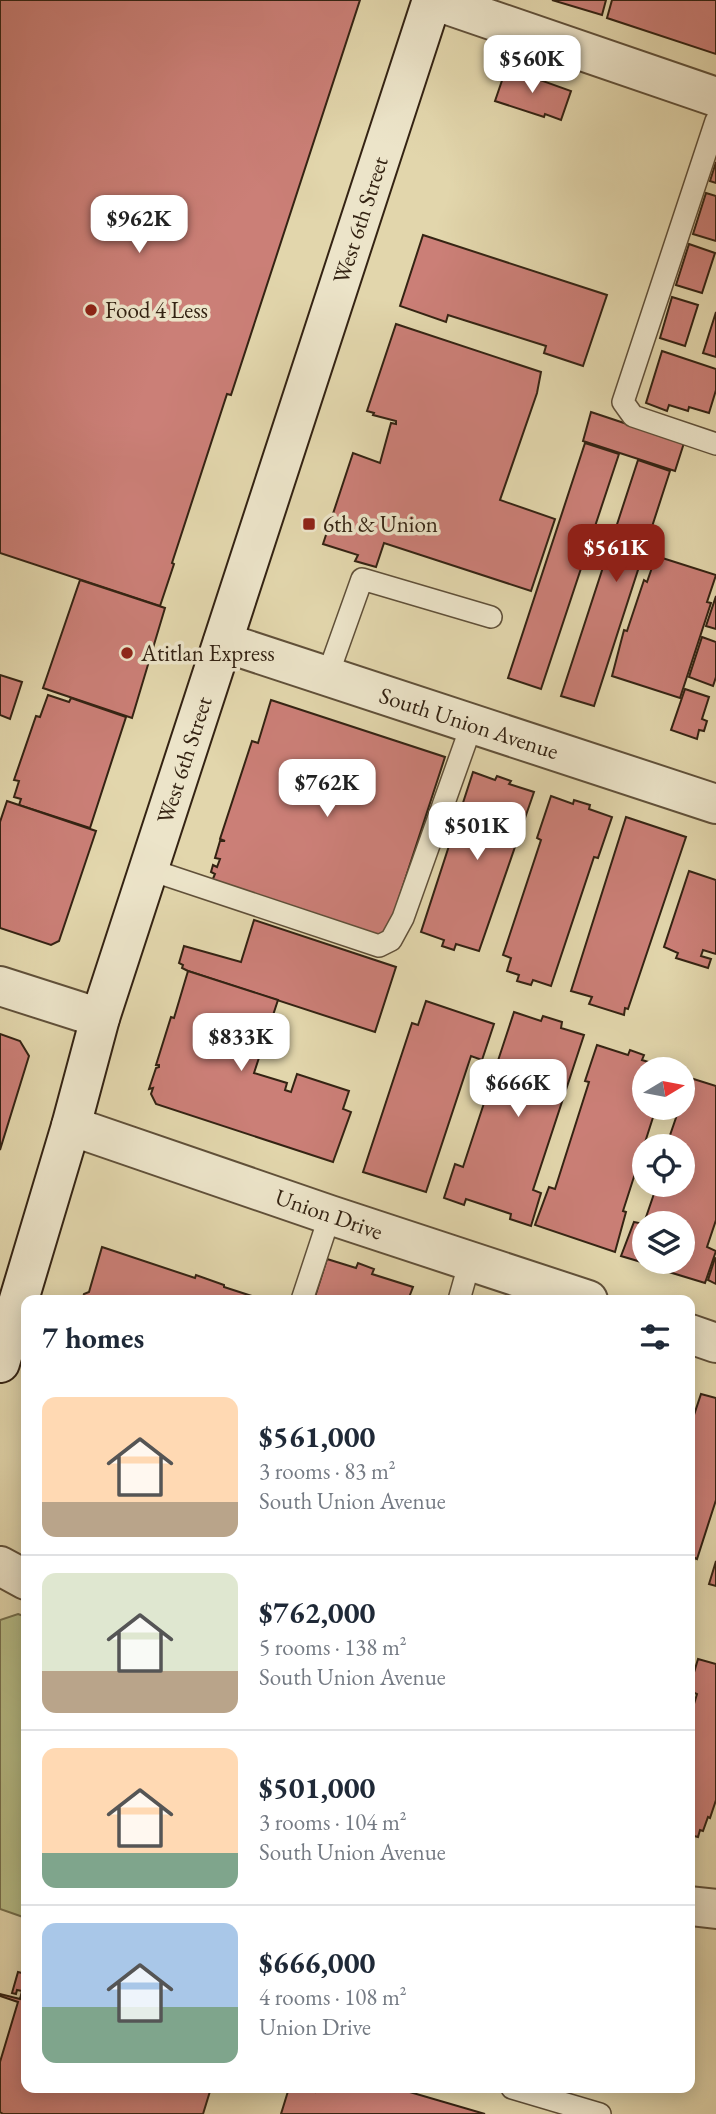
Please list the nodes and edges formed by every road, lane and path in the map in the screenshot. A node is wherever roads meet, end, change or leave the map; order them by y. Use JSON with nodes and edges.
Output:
{"nodes":[{"id":1,"x":433,"y":0,"type":"edge"},
{"id":2,"x":716,"y":97,"type":"edge"},
{"id":3,"x":716,"y":121,"type":"edge"},
{"id":4,"x":716,"y":444,"type":"edge"},
{"id":5,"x":491,"y":617,"type":"dead end"},
{"id":6,"x":223,"y":642,"type":"junction"},
{"id":7,"x":327,"y":677,"type":"junction"},
{"id":8,"x":472,"y":724,"type":"junction"},
{"id":9,"x":716,"y":804,"type":"edge"},
{"id":10,"x":148,"y":869,"type":"junction"},
{"id":11,"x":0,"y":986,"type":"edge"},
{"id":12,"x":100,"y":1018,"type":"junction"},
{"id":13,"x":71,"y":1126,"type":"junction"},
{"id":14,"x":330,"y":1215,"type":"junction"},
{"id":15,"x":470,"y":1262,"type":"junction"},
{"id":16,"x":304,"y":1295,"type":"edge"},
{"id":17,"x":460,"y":1295,"type":"edge"},
{"id":18,"x":572,"y":1295,"type":"edge"},
{"id":19,"x":695,"y":1336,"type":"edge"},
{"id":20,"x":716,"y":1343,"type":"edge"},
{"id":21,"x":0,"y":1363,"type":"edge"},
{"id":22,"x":0,"y":1566,"type":"edge"},
{"id":23,"x":21,"y":1577,"type":"edge"},
{"id":24,"x":695,"y":1907,"type":"edge"},
{"id":25,"x":716,"y":1909,"type":"edge"},
{"id":26,"x":529,"y":2093,"type":"edge"},
{"id":27,"x":600,"y":2114,"type":"edge"}],
"edges":[{"from":1,"to":2,"type":"street"},
{"from":1,"to":6,"type":"street","name":"West 6th Street"},
{"from":3,"to":4,"type":"lane"},
{"from":5,"to":7,"type":"lane"},
{"from":6,"to":7,"type":"street","name":"South Union Avenue"},
{"from":6,"to":10,"type":"street","name":"West 6th Street"},
{"from":7,"to":8,"type":"street","name":"South Union Avenue"},
{"from":8,"to":9,"type":"street","name":"South Union Avenue"},
{"from":8,"to":10,"type":"lane"},
{"from":10,"to":12,"type":"street","name":"West 6th Street"},
{"from":11,"to":12,"type":"street"},
{"from":12,"to":13,"type":"street","name":"West 6th Street"},
{"from":13,"to":14,"type":"street","name":"Union Drive"},
{"from":13,"to":21,"type":"street","name":"West 6th Street"},
{"from":14,"to":15,"type":"street","name":"Union Drive"},
{"from":14,"to":16,"type":"lane"},
{"from":15,"to":17,"type":"lane"},
{"from":15,"to":18,"type":"street","name":"Union Drive"},
{"from":19,"to":20,"type":"street"},
{"from":22,"to":23,"type":"street"},
{"from":24,"to":25,"type":"street"},
{"from":26,"to":27,"type":"lane"}]}
